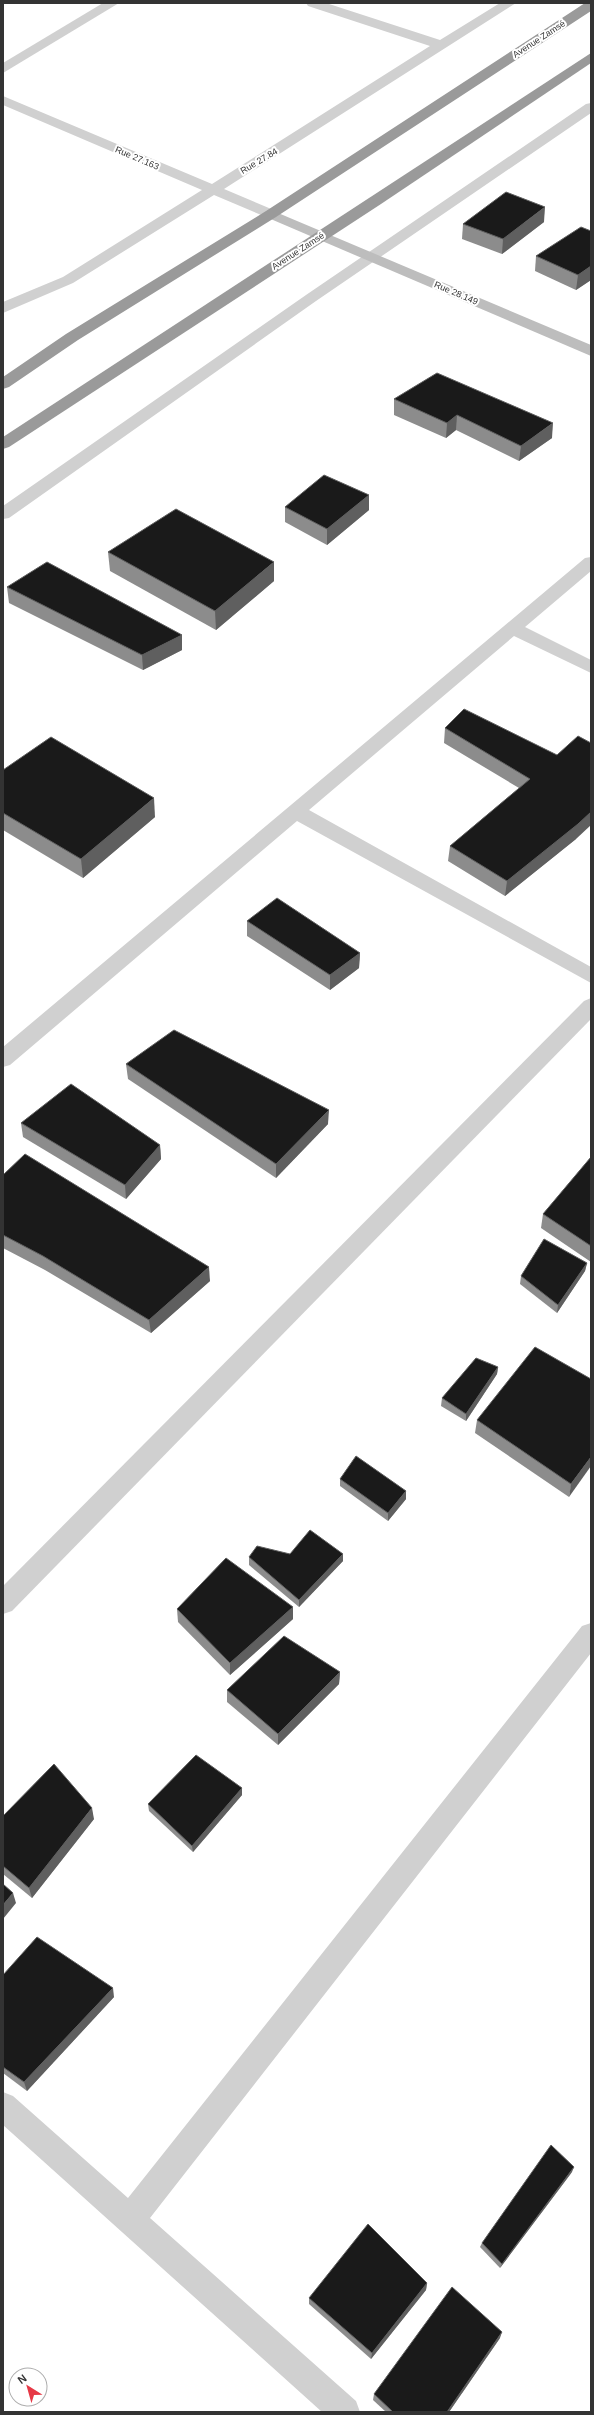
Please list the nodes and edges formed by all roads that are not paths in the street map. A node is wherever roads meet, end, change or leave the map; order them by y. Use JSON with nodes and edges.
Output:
{"nodes":[{"id":1,"x":112,"y":3,"type":"edge"},
{"id":2,"x":313,"y":3,"type":"edge"},
{"id":3,"x":509,"y":3,"type":"edge"},
{"id":4,"x":591,"y":6,"type":"edge"},
{"id":5,"x":441,"y":45,"type":"junction"},
{"id":6,"x":591,"y":57,"type":"edge"},
{"id":7,"x":3,"y":70,"type":"edge"},
{"id":8,"x":3,"y":100,"type":"edge"},
{"id":9,"x":591,"y":107,"type":"edge"},
{"id":10,"x":211,"y":191,"type":"junction"},
{"id":11,"x":271,"y":214,"type":"junction"},
{"id":12,"x":321,"y":236,"type":"junction"},
{"id":13,"x":372,"y":257,"type":"junction"},
{"id":14,"x":3,"y":308,"type":"edge"},
{"id":15,"x":591,"y":351,"type":"edge"},
{"id":16,"x":3,"y":384,"type":"edge"},
{"id":17,"x":3,"y":444,"type":"edge"},
{"id":18,"x":3,"y":514,"type":"edge"},
{"id":19,"x":591,"y":562,"type":"edge"},
{"id":20,"x":514,"y":629,"type":"junction"},
{"id":21,"x":591,"y":667,"type":"edge"},
{"id":22,"x":297,"y":812,"type":"junction"},
{"id":23,"x":591,"y":976,"type":"edge"},
{"id":24,"x":591,"y":1006,"type":"edge"},
{"id":25,"x":3,"y":1059,"type":"edge"},
{"id":26,"x":3,"y":1603,"type":"edge"},
{"id":27,"x":591,"y":1634,"type":"edge"},
{"id":28,"x":3,"y":2106,"type":"edge"},
{"id":29,"x":130,"y":2220,"type":"junction"},
{"id":30,"x":346,"y":2412,"type":"edge"}],
"edges":[{"from":1,"to":7,"type":"street"},
{"from":2,"to":5,"type":"street"},
{"from":3,"to":5,"type":"street","name":"Rue 27.84"},
{"from":4,"to":11,"type":"highway","name":"Avenue Zamsé"},
{"from":5,"to":10,"type":"street","name":"Rue 27.84"},
{"from":6,"to":12,"type":"highway","name":"Avenue Zamsé"},
{"from":8,"to":10,"type":"street","name":"Rue 27.163"},
{"from":9,"to":13,"type":"street"},
{"from":10,"to":11,"type":"street","name":"Rue 27.163"},
{"from":10,"to":14,"type":"street","name":"Rue 27.84"},
{"from":11,"to":12,"type":"street","name":"Rue 28.149"},
{"from":11,"to":16,"type":"highway","name":"Avenue Zamsé"},
{"from":12,"to":13,"type":"street","name":"Rue 28.149"},
{"from":12,"to":17,"type":"highway","name":"Avenue Zamsé"},
{"from":13,"to":15,"type":"street","name":"Rue 28.149"},
{"from":13,"to":18,"type":"street"},
{"from":19,"to":20,"type":"street"},
{"from":20,"to":21,"type":"street"},
{"from":20,"to":22,"type":"street"},
{"from":22,"to":23,"type":"street"},
{"from":22,"to":25,"type":"street"},
{"from":24,"to":26,"type":"street"},
{"from":27,"to":29,"type":"street"},
{"from":28,"to":29,"type":"street"},
{"from":29,"to":30,"type":"street"}]}
